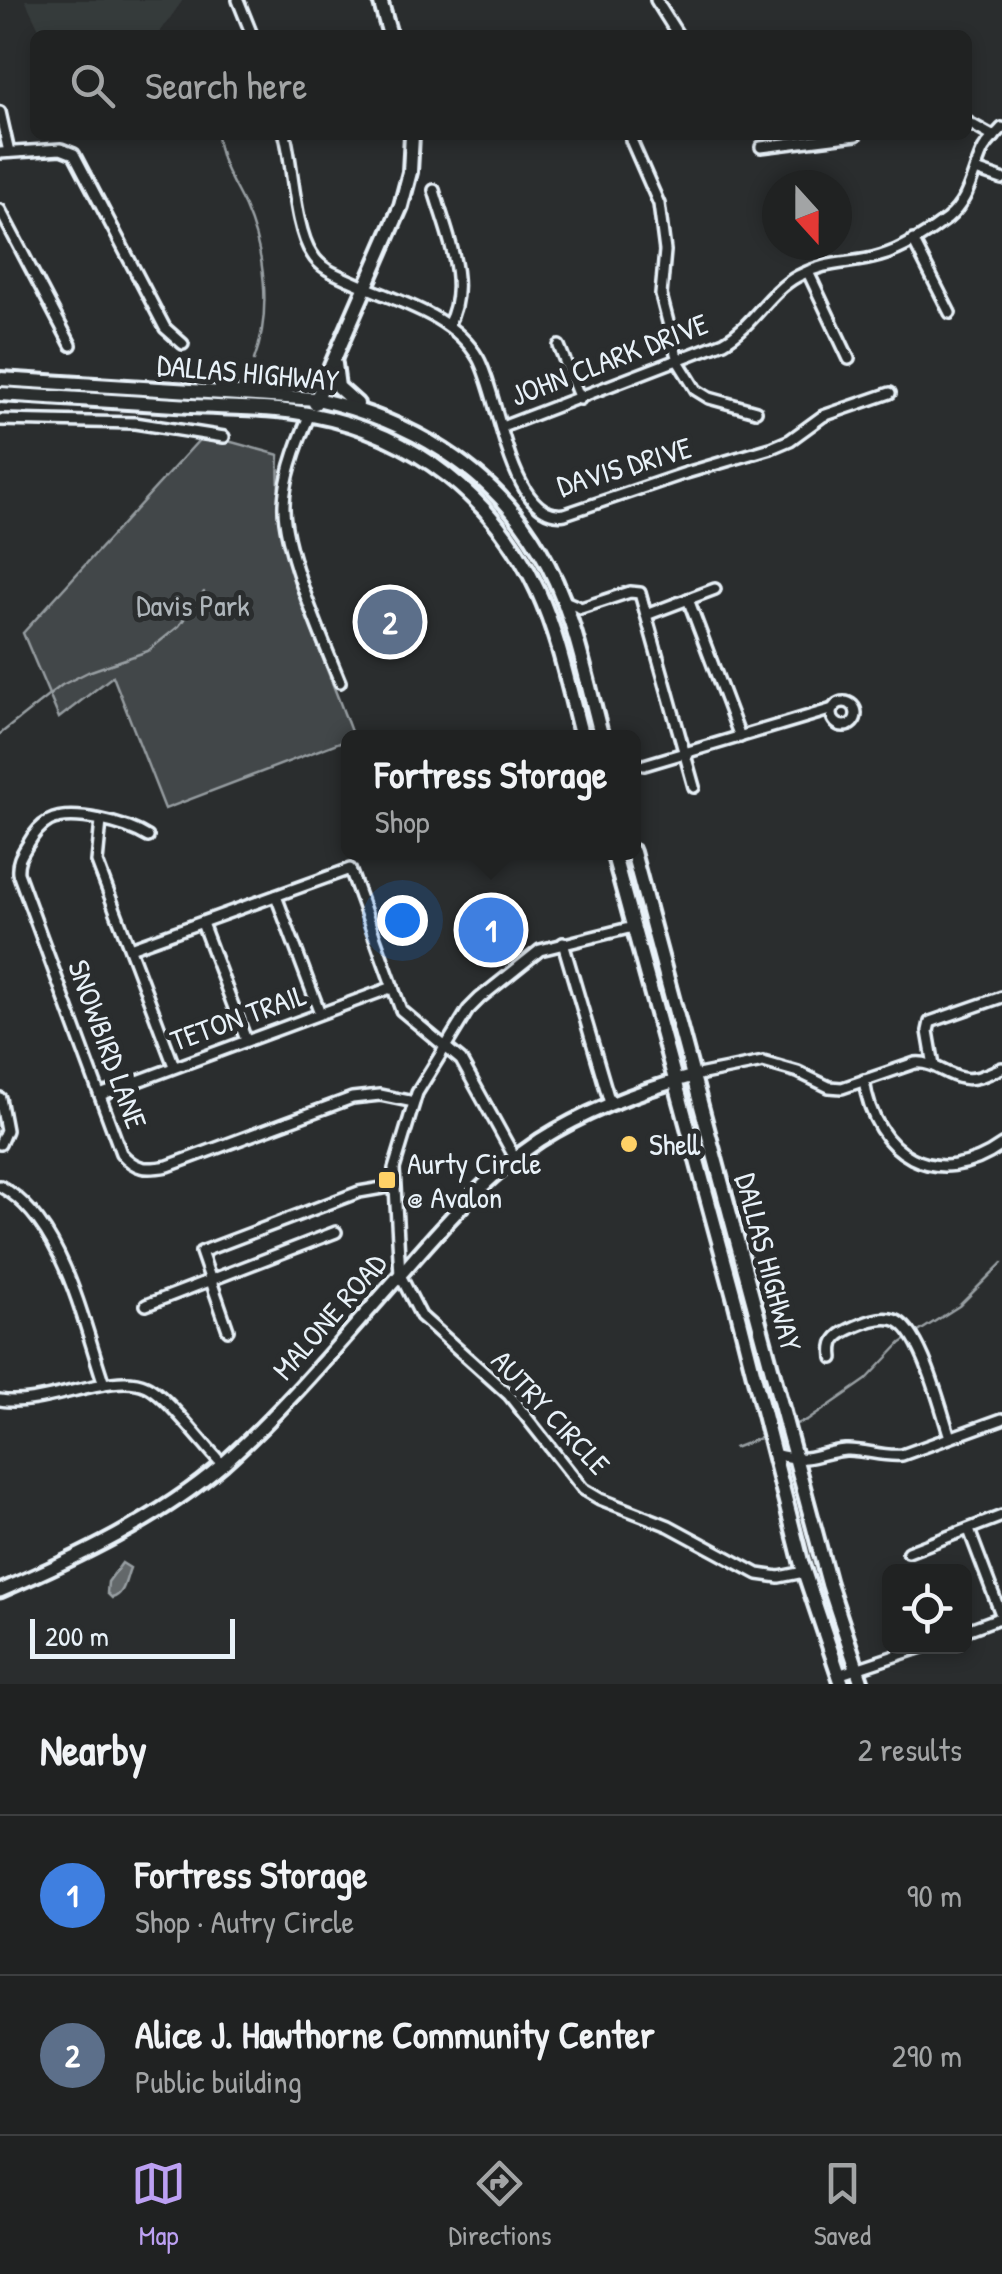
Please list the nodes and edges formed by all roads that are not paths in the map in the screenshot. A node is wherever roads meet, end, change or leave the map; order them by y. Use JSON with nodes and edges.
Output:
{"nodes":[{"id":1,"x":238,"y":0,"type":"edge"},
{"id":2,"x":380,"y":0,"type":"edge"},
{"id":3,"x":656,"y":0,"type":"edge"},
{"id":4,"x":250,"y":30,"type":"edge"},
{"id":5,"x":389,"y":30,"type":"edge"},
{"id":6,"x":675,"y":30,"type":"edge"},
{"id":7,"x":0,"y":112,"type":"edge"},
{"id":8,"x":972,"y":125,"type":"edge"},
{"id":9,"x":1002,"y":128,"type":"edge"},
{"id":10,"x":994,"y":137,"type":"junction"},
{"id":11,"x":286,"y":140,"type":"edge"},
{"id":12,"x":412,"y":140,"type":"edge"},
{"id":13,"x":630,"y":140,"type":"dead end"},
{"id":14,"x":816,"y":140,"type":"edge"},
{"id":15,"x":761,"y":147,"type":"dead end"},
{"id":16,"x":4,"y":152,"type":"edge"},
{"id":17,"x":976,"y":170,"type":"junction"},
{"id":18,"x":1002,"y":179,"type":"edge"},
{"id":19,"x":434,"y":190,"type":"dead end"},
{"id":20,"x":0,"y":210,"type":"edge"},
{"id":21,"x":913,"y":240,"type":"junction"},
{"id":22,"x":808,"y":272,"type":"junction"},
{"id":23,"x":366,"y":288,"type":"junction"},
{"id":24,"x":950,"y":313,"type":"dead end"},
{"id":25,"x":448,"y":325,"type":"junction"},
{"id":26,"x":184,"y":344,"type":"dead end"},
{"id":27,"x":72,"y":345,"type":"dead end"},
{"id":28,"x":559,"y":346,"type":"dead end"},
{"id":29,"x":337,"y":355,"type":"junction"},
{"id":30,"x":849,"y":359,"type":"dead end"},
{"id":31,"x":678,"y":361,"type":"junction"},
{"id":32,"x":0,"y":376,"type":"edge"},
{"id":33,"x":890,"y":393,"type":"dead end"},
{"id":34,"x":0,"y":394,"type":"edge"},
{"id":35,"x":317,"y":399,"type":"junction"},
{"id":36,"x":580,"y":399,"type":"junction"},
{"id":37,"x":756,"y":411,"type":"dead end"},
{"id":38,"x":366,"y":412,"type":"junction"},
{"id":39,"x":310,"y":414,"type":"junction"},
{"id":40,"x":0,"y":420,"type":"edge"},
{"id":41,"x":502,"y":427,"type":"junction"},
{"id":42,"x":224,"y":437,"type":"dead end"},
{"id":43,"x":715,"y":589,"type":"dead end"},
{"id":44,"x":562,"y":599,"type":"junction"},
{"id":45,"x":688,"y":599,"type":"junction"},
{"id":46,"x":580,"y":608,"type":"junction"},
{"id":47,"x":646,"y":615,"type":"junction"},
{"id":48,"x":572,"y":628,"type":"junction"},
{"id":49,"x":340,"y":682,"type":"dead end"},
{"id":50,"x":834,"y":709,"type":"dead end"},
{"id":51,"x":580,"y":730,"type":"edge"},
{"id":52,"x":600,"y":730,"type":"edge"},
{"id":53,"x":740,"y":737,"type":"junction"},
{"id":54,"x":684,"y":753,"type":"junction"},
{"id":55,"x":644,"y":765,"type":"dead end"},
{"id":56,"x":694,"y":788,"type":"dead end"},
{"id":57,"x":100,"y":822,"type":"junction"},
{"id":58,"x":148,"y":837,"type":"dead end"},
{"id":59,"x":616,"y":860,"type":"edge"},
{"id":60,"x":634,"y":860,"type":"edge"},
{"id":61,"x":276,"y":896,"type":"junction"},
{"id":62,"x":202,"y":923,"type":"junction"},
{"id":63,"x":633,"y":927,"type":"junction"},
{"id":64,"x":563,"y":943,"type":"junction"},
{"id":65,"x":130,"y":948,"type":"junction"},
{"id":66,"x":393,"y":987,"type":"junction"},
{"id":67,"x":1002,"y":996,"type":"edge"},
{"id":68,"x":320,"y":1014,"type":"junction"},
{"id":69,"x":246,"y":1040,"type":"junction"},
{"id":70,"x":446,"y":1046,"type":"junction"},
{"id":71,"x":174,"y":1066,"type":"junction"},
{"id":72,"x":934,"y":1066,"type":"junction"},
{"id":73,"x":1002,"y":1068,"type":"edge"},
{"id":74,"x":693,"y":1076,"type":"junction"},
{"id":75,"x":864,"y":1080,"type":"junction"},
{"id":76,"x":674,"y":1082,"type":"junction"},
{"id":77,"x":100,"y":1095,"type":"junction"},
{"id":78,"x":0,"y":1098,"type":"edge"},
{"id":79,"x":414,"y":1102,"type":"junction"},
{"id":80,"x":610,"y":1103,"type":"junction"},
{"id":81,"x":0,"y":1144,"type":"edge"},
{"id":82,"x":1002,"y":1145,"type":"edge"},
{"id":83,"x":515,"y":1158,"type":"junction"},
{"id":84,"x":0,"y":1186,"type":"edge"},
{"id":85,"x":394,"y":1186,"type":"junction"},
{"id":86,"x":336,"y":1232,"type":"dead end"},
{"id":87,"x":400,"y":1274,"type":"junction"},
{"id":88,"x":211,"y":1280,"type":"junction"},
{"id":89,"x":146,"y":1306,"type":"dead end"},
{"id":90,"x":228,"y":1330,"type":"dead end"},
{"id":91,"x":833,"y":1358,"type":"dead end"},
{"id":92,"x":104,"y":1384,"type":"junction"},
{"id":93,"x":0,"y":1400,"type":"edge"},
{"id":94,"x":1002,"y":1419,"type":"edge"},
{"id":95,"x":950,"y":1437,"type":"junction"},
{"id":96,"x":774,"y":1454,"type":"junction"},
{"id":97,"x":797,"y":1460,"type":"junction"},
{"id":98,"x":222,"y":1464,"type":"junction"},
{"id":99,"x":1002,"y":1516,"type":"edge"},
{"id":100,"x":969,"y":1530,"type":"junction"},
{"id":101,"x":908,"y":1552,"type":"dead end"},
{"id":102,"x":804,"y":1572,"type":"junction"},
{"id":103,"x":0,"y":1591,"type":"edge"},
{"id":104,"x":1002,"y":1617,"type":"edge"},
{"id":105,"x":972,"y":1628,"type":"edge"},
{"id":106,"x":902,"y":1654,"type":"edge"},
{"id":107,"x":856,"y":1670,"type":"junction"},
{"id":108,"x":840,"y":1680,"type":"edge"},
{"id":109,"x":862,"y":1684,"type":"edge"}],
"edges":[{"from":1,"to":4,"type":"street"},
{"from":2,"to":5,"type":"main road"},
{"from":3,"to":6,"type":"street"},
{"from":7,"to":16,"type":"street"},
{"from":8,"to":10,"type":"street"},
{"from":9,"to":10,"type":"street","name":"JOHN CLARK DRIVE"},
{"from":10,"to":17,"type":"street","name":"JOHN CLARK DRIVE"},
{"from":11,"to":23,"type":"street","name":"DAVIS DRIVE"},
{"from":12,"to":23,"type":"main road"},
{"from":13,"to":31,"type":"street"},
{"from":14,"to":15,"type":"street"},
{"from":16,"to":26,"type":"street"},
{"from":17,"to":18,"type":"street"},
{"from":17,"to":21,"type":"street","name":"JOHN CLARK DRIVE"},
{"from":19,"to":25,"type":"street"},
{"from":20,"to":27,"type":"street"},
{"from":21,"to":22,"type":"street","name":"JOHN CLARK DRIVE"},
{"from":21,"to":24,"type":"street"},
{"from":22,"to":30,"type":"street"},
{"from":22,"to":31,"type":"street","name":"JOHN CLARK DRIVE"},
{"from":23,"to":25,"type":"street","name":"DAVIS DRIVE"},
{"from":23,"to":29,"type":"main road"},
{"from":25,"to":41,"type":"street","name":"DAVIS DRIVE"},
{"from":28,"to":36,"type":"street"},
{"from":29,"to":35,"type":"main road"},
{"from":29,"to":38,"type":"main road"},
{"from":31,"to":36,"type":"street","name":"JOHN CLARK DRIVE"},
{"from":31,"to":37,"type":"street"},
{"from":32,"to":35,"type":"main road","name":"DALLAS HIGHWAY"},
{"from":33,"to":41,"type":"street","name":"DAVIS DRIVE"},
{"from":34,"to":39,"type":"main road","name":"DALLAS HIGHWAY"},
{"from":35,"to":38,"type":"main road","name":"DALLAS HIGHWAY"},
{"from":35,"to":39,"type":"main road"},
{"from":36,"to":41,"type":"street","name":"JOHN CLARK DRIVE"},
{"from":38,"to":44,"type":"main road","name":"DALLAS HIGHWAY"},
{"from":39,"to":49,"type":"street"},
{"from":39,"to":51,"type":"main road","name":"DALLAS HIGHWAY"},
{"from":40,"to":42,"type":"street"},
{"from":43,"to":45,"type":"street"},
{"from":44,"to":46,"type":"street"},
{"from":44,"to":48,"type":"main road","name":"DALLAS HIGHWAY"},
{"from":45,"to":47,"type":"street"},
{"from":45,"to":53,"type":"street"},
{"from":46,"to":47,"type":"street"},
{"from":46,"to":48,"type":"street"},
{"from":47,"to":54,"type":"street"},
{"from":48,"to":52,"type":"main road","name":"DALLAS HIGHWAY"},
{"from":50,"to":53,"type":"street"},
{"from":53,"to":54,"type":"street"},
{"from":54,"to":55,"type":"street"},
{"from":54,"to":56,"type":"street"},
{"from":57,"to":58,"type":"street","name":"SNOWBIRD LANE"},
{"from":57,"to":65,"type":"street"},
{"from":57,"to":77,"type":"street","name":"SNOWBIRD LANE"},
{"from":59,"to":63,"type":"main road","name":"DALLAS HIGHWAY"},
{"from":60,"to":74,"type":"main road","name":"DALLAS HIGHWAY"},
{"from":61,"to":62,"type":"street"},
{"from":61,"to":66,"type":"street"},
{"from":61,"to":68,"type":"street"},
{"from":62,"to":65,"type":"street"},
{"from":62,"to":69,"type":"street"},
{"from":63,"to":64,"type":"street","name":"AUTRY CIRCLE"},
{"from":63,"to":76,"type":"main road","name":"DALLAS HIGHWAY"},
{"from":64,"to":70,"type":"street","name":"AUTRY CIRCLE"},
{"from":64,"to":80,"type":"street"},
{"from":65,"to":71,"type":"street"},
{"from":66,"to":68,"type":"street","name":"TETON TRAIL"},
{"from":66,"to":70,"type":"street"},
{"from":67,"to":72,"type":"street"},
{"from":68,"to":69,"type":"street","name":"TETON TRAIL"},
{"from":69,"to":71,"type":"street","name":"TETON TRAIL"},
{"from":70,"to":79,"type":"street","name":"AUTRY CIRCLE"},
{"from":70,"to":83,"type":"street"},
{"from":71,"to":77,"type":"street","name":"TETON TRAIL"},
{"from":72,"to":73,"type":"street"},
{"from":72,"to":75,"type":"street"},
{"from":74,"to":75,"type":"street"},
{"from":74,"to":76,"type":"street","name":"MALONE ROAD"},
{"from":74,"to":97,"type":"main road","name":"DALLAS HIGHWAY"},
{"from":75,"to":82,"type":"street"},
{"from":76,"to":80,"type":"street","name":"MALONE ROAD"},
{"from":76,"to":96,"type":"main road","name":"DALLAS HIGHWAY"},
{"from":77,"to":79,"type":"street","name":"SNOWBIRD LANE"},
{"from":78,"to":81,"type":"street"},
{"from":79,"to":85,"type":"street","name":"AUTRY CIRCLE"},
{"from":80,"to":83,"type":"street","name":"MALONE ROAD"},
{"from":83,"to":87,"type":"street","name":"MALONE ROAD"},
{"from":84,"to":92,"type":"street"},
{"from":85,"to":87,"type":"street","name":"AUTRY CIRCLE"},
{"from":85,"to":88,"type":"street"},
{"from":86,"to":88,"type":"street"},
{"from":87,"to":98,"type":"street","name":"MALONE ROAD"},
{"from":87,"to":102,"type":"street","name":"AUTRY CIRCLE"},
{"from":88,"to":89,"type":"street"},
{"from":88,"to":90,"type":"street"},
{"from":91,"to":95,"type":"street"},
{"from":92,"to":93,"type":"street"},
{"from":92,"to":98,"type":"street"},
{"from":94,"to":95,"type":"street"},
{"from":95,"to":97,"type":"street"},
{"from":96,"to":97,"type":"street"},
{"from":96,"to":102,"type":"main road","name":"DALLAS HIGHWAY"},
{"from":97,"to":107,"type":"main road","name":"DALLAS HIGHWAY"},
{"from":98,"to":103,"type":"street","name":"MALONE ROAD"},
{"from":99,"to":100,"type":"street"},
{"from":100,"to":101,"type":"street"},
{"from":100,"to":104,"type":"street"},
{"from":102,"to":108,"type":"main road","name":"DALLAS HIGHWAY"},
{"from":104,"to":105,"type":"street"},
{"from":106,"to":107,"type":"street"},
{"from":107,"to":108,"type":"street"},
{"from":107,"to":109,"type":"main road","name":"DALLAS HIGHWAY"}]}
